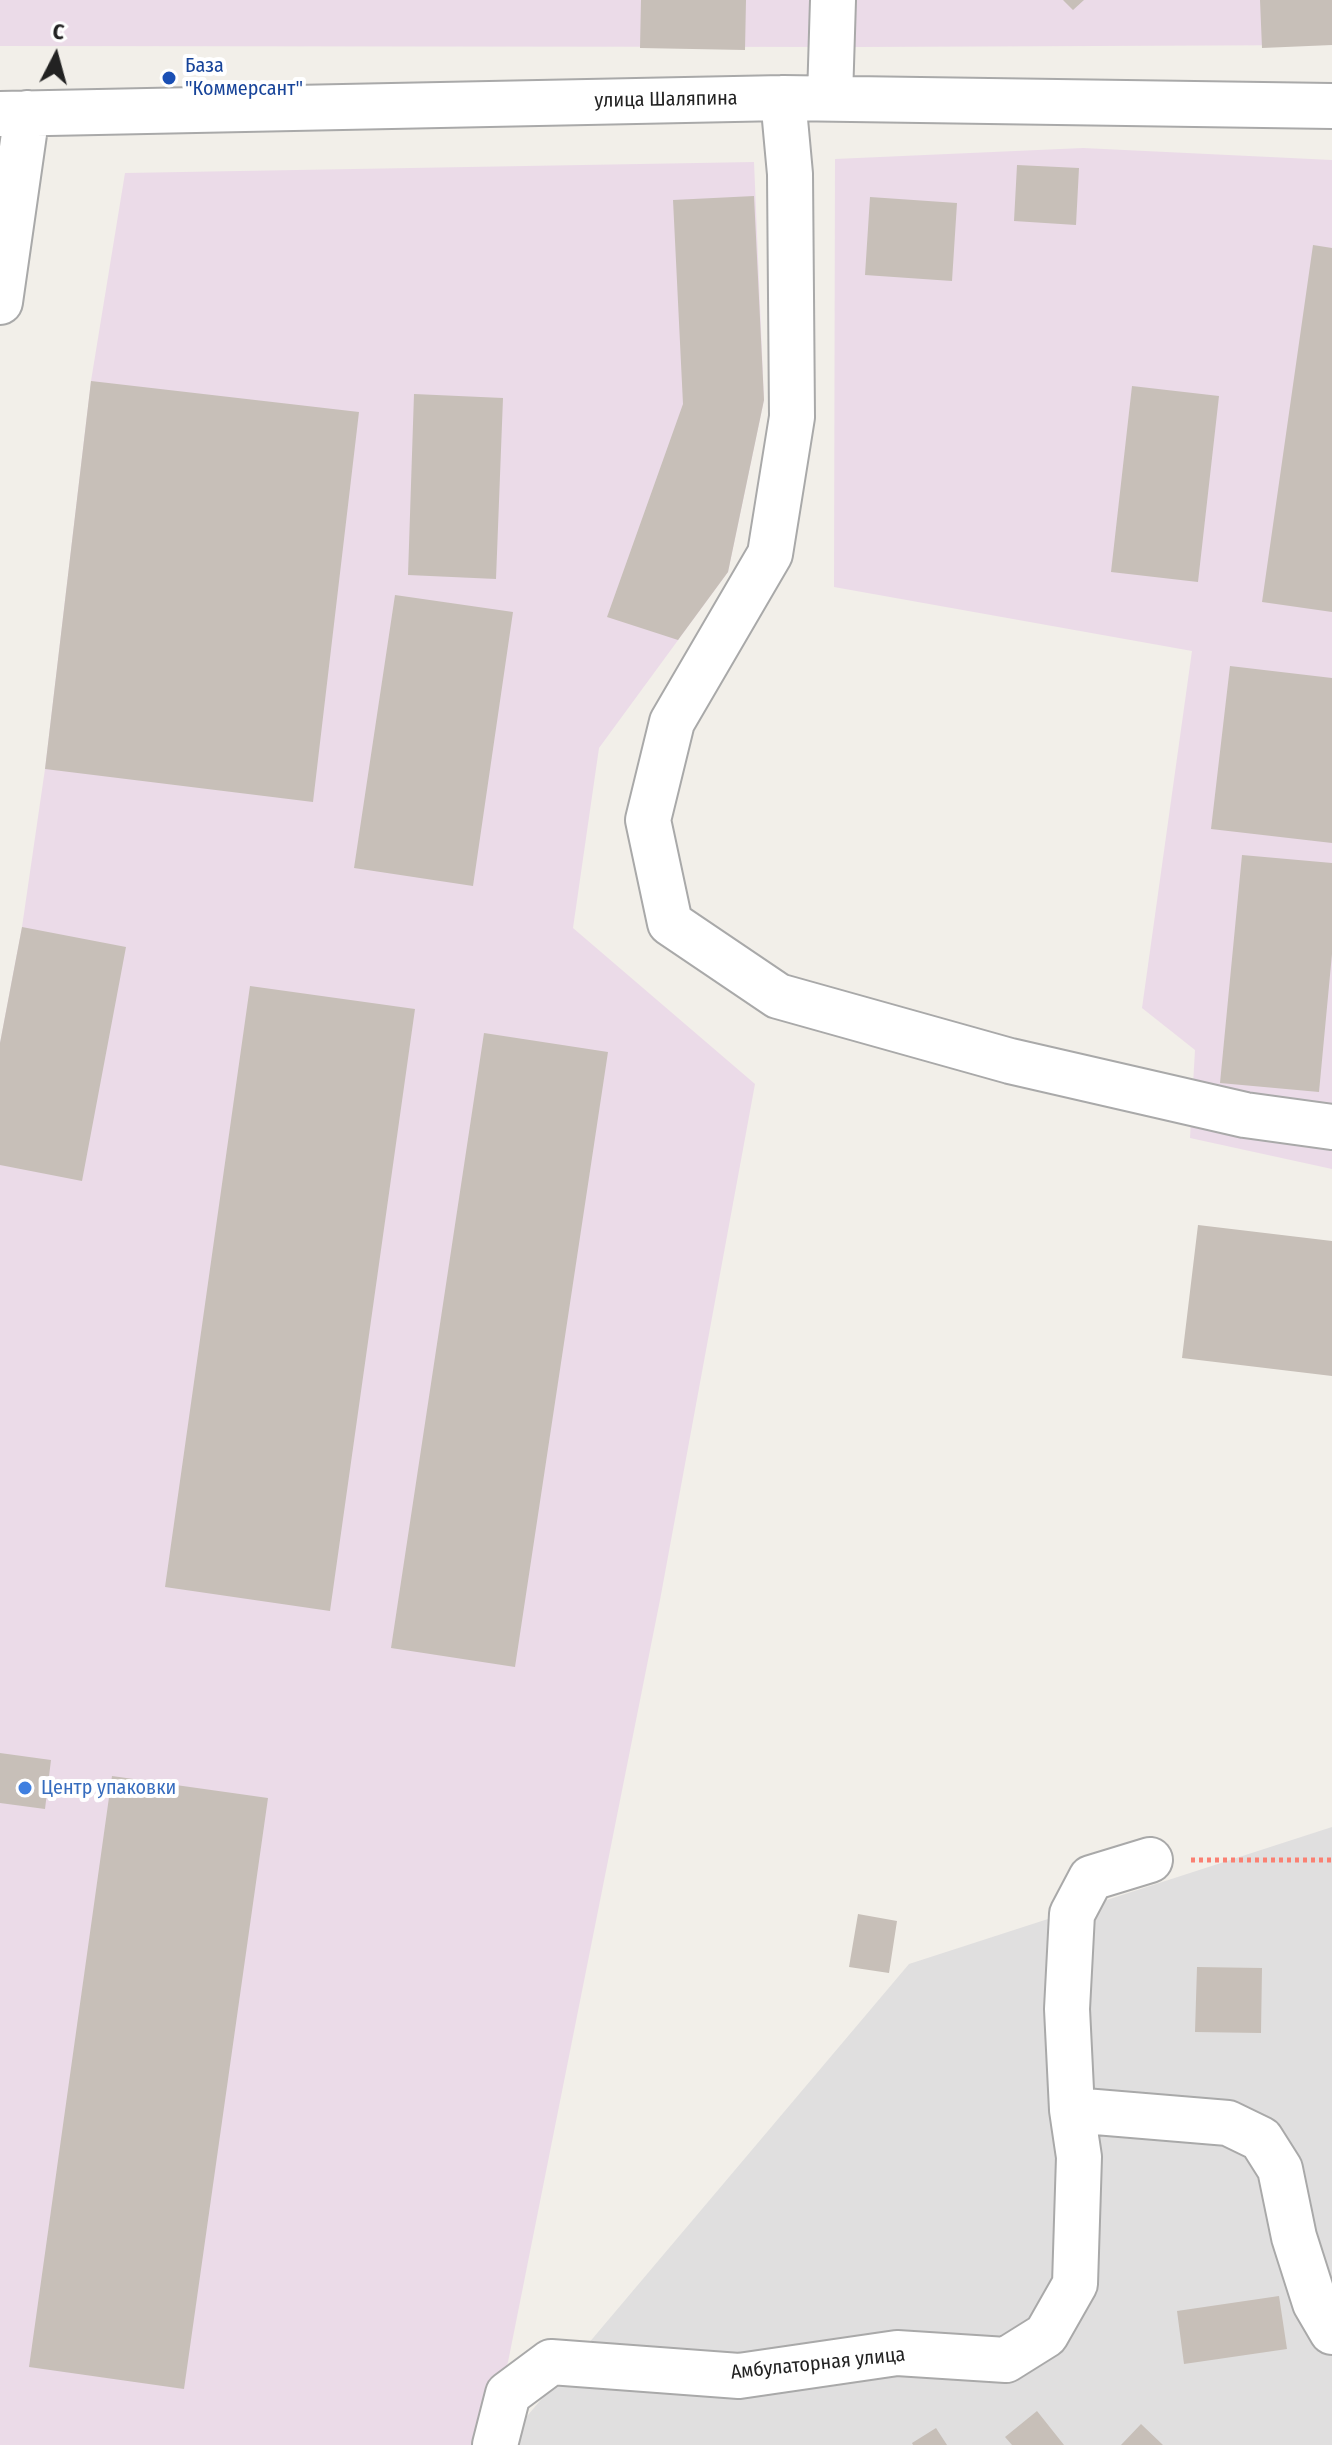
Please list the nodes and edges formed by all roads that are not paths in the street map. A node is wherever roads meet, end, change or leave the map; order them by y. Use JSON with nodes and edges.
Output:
{"nodes":[{"id":1,"x":833,"y":0,"type":"edge"},
{"id":2,"x":783,"y":98,"type":"junction"},
{"id":3,"x":830,"y":98,"type":"junction"},
{"id":4,"x":1332,"y":106,"type":"edge"},
{"id":5,"x":14,"y":113,"type":"edge"},
{"id":6,"x":0,"y":302,"type":"edge"},
{"id":7,"x":1332,"y":1127,"type":"edge"},
{"id":8,"x":1150,"y":1860,"type":"road end"},
{"id":9,"x":1072,"y":2110,"type":"junction"},
{"id":10,"x":1332,"y":2332,"type":"edge"},
{"id":11,"x":495,"y":2445,"type":"edge"}],
"edges":[{"from":1,"to":3,"type":"street"},
{"from":2,"to":3,"type":"street","name":"улица Шаляпина"},
{"from":2,"to":5,"type":"street","name":"улица Шаляпина"},
{"from":2,"to":7,"type":"street"},
{"from":3,"to":4,"type":"street","name":"улица Шаляпина"},
{"from":5,"to":6,"type":"street"},
{"from":8,"to":9,"type":"street","name":"Амбулаторная улица"},
{"from":9,"to":10,"type":"street"},
{"from":9,"to":11,"type":"street","name":"Амбулаторная улица"}]}
